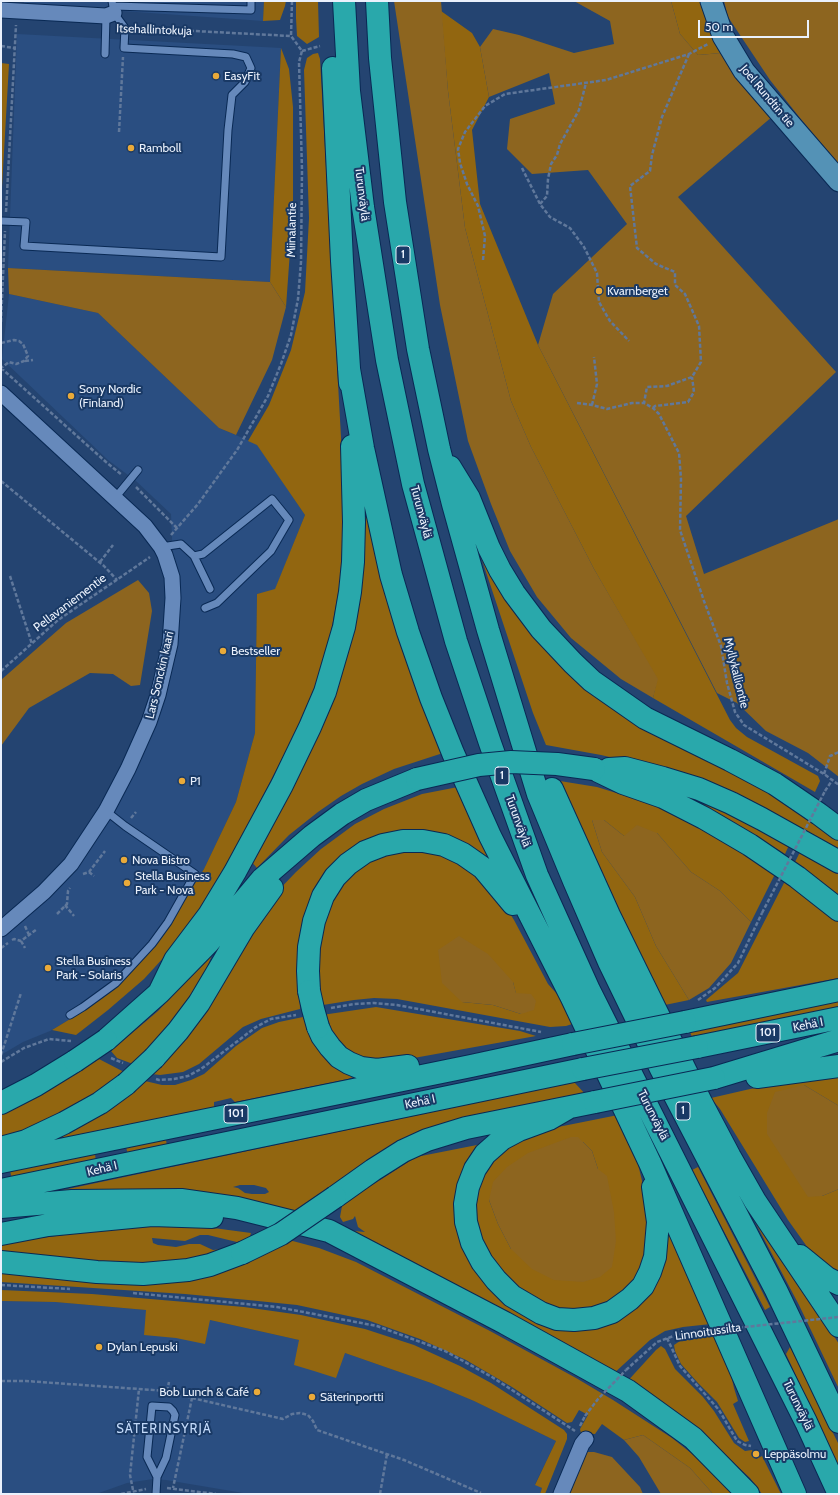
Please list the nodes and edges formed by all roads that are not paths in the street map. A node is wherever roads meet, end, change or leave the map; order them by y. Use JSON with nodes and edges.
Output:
{"nodes":[{"id":1,"x":251,"y":1,"type":"edge"},
{"id":2,"x":331,"y":1,"type":"edge"},
{"id":3,"x":344,"y":1,"type":"edge"},
{"id":4,"x":377,"y":1,"type":"edge"},
{"id":5,"x":711,"y":1,"type":"edge"},
{"id":6,"x":111,"y":9,"type":"edge"},
{"id":7,"x":1,"y":10,"type":"edge"},
{"id":8,"x":105,"y":54,"type":"dead end"},
{"id":9,"x":839,"y":181,"type":"edge"},
{"id":10,"x":3,"y":221,"type":"edge"},
{"id":11,"x":349,"y":369,"type":"junction"},
{"id":12,"x":1,"y":393,"type":"edge"},
{"id":13,"x":439,"y":450,"type":"junction"},
{"id":14,"x":138,"y":470,"type":"dead end"},
{"id":15,"x":115,"y":498,"type":"junction"},
{"id":16,"x":157,"y":550,"type":"junction"},
{"id":17,"x":194,"y":556,"type":"junction"},
{"id":18,"x":210,"y":589,"type":"dead end"},
{"id":19,"x":205,"y":608,"type":"dead end"},
{"id":20,"x":514,"y":712,"type":"junction"},
{"id":21,"x":594,"y":769,"type":"junction"},
{"id":22,"x":106,"y":811,"type":"junction"},
{"id":23,"x":839,"y":829,"type":"edge"},
{"id":24,"x":291,"y":854,"type":"junction"},
{"id":25,"x":839,"y":862,"type":"edge"},
{"id":26,"x":839,"y":910,"type":"edge"},
{"id":27,"x":1,"y":929,"type":"edge"},
{"id":28,"x":537,"y":930,"type":"junction"},
{"id":29,"x":839,"y":990,"type":"edge"},
{"id":30,"x":159,"y":993,"type":"junction"},
{"id":31,"x":70,"y":1015,"type":"dead end"},
{"id":32,"x":839,"y":1018,"type":"edge"},
{"id":33,"x":839,"y":1040,"type":"edge"},
{"id":34,"x":471,"y":1066,"type":"junction"},
{"id":35,"x":839,"y":1066,"type":"edge"},
{"id":36,"x":717,"y":1077,"type":"junction"},
{"id":37,"x":1,"y":1103,"type":"edge"},
{"id":38,"x":568,"y":1108,"type":"junction"},
{"id":39,"x":1,"y":1148,"type":"edge"},
{"id":40,"x":1,"y":1162,"type":"edge"},
{"id":41,"x":650,"y":1162,"type":"junction"},
{"id":42,"x":1,"y":1190,"type":"edge"},
{"id":43,"x":1,"y":1207,"type":"edge"},
{"id":44,"x":1,"y":1234,"type":"edge"},
{"id":45,"x":782,"y":1242,"type":"junction"},
{"id":46,"x":1,"y":1262,"type":"edge"},
{"id":47,"x":401,"y":1270,"type":"junction"},
{"id":48,"x":839,"y":1284,"type":"edge"},
{"id":49,"x":839,"y":1326,"type":"edge"},
{"id":50,"x":839,"y":1422,"type":"edge"},
{"id":51,"x":581,"y":1435,"type":"road end"},
{"id":52,"x":157,"y":1477,"type":"junction"},
{"id":53,"x":156,"y":1494,"type":"edge"},
{"id":54,"x":561,"y":1494,"type":"edge"},
{"id":55,"x":748,"y":1494,"type":"edge"},
{"id":56,"x":795,"y":1494,"type":"edge"},
{"id":57,"x":839,"y":1494,"type":"edge"}],
"edges":[{"from":1,"to":6,"type":"lane"},
{"from":2,"to":11,"type":"highway"},
{"from":3,"to":57,"type":"highway","name":"Turunväylä","number":"1"},
{"from":4,"to":13,"type":"highway","number":"1"},
{"from":5,"to":9,"type":"street","name":"Joel Rundtin tie"},
{"from":6,"to":7,"type":"street","name":"Itsehallintokuja"},
{"from":6,"to":8,"type":"lane"},
{"from":6,"to":10,"type":"lane"},
{"from":11,"to":28,"type":"highway"},
{"from":11,"to":30,"type":"highway"},
{"from":12,"to":15,"type":"street","name":"Lars Sonckin kaari"},
{"from":13,"to":20,"type":"highway","number":"1"},
{"from":13,"to":23,"type":"highway"},
{"from":14,"to":15,"type":"lane"},
{"from":15,"to":16,"type":"street","name":"Lars Sonckin kaari"},
{"from":16,"to":17,"type":"lane"},
{"from":16,"to":22,"type":"street","name":"Lars Sonckin kaari"},
{"from":17,"to":18,"type":"lane"},
{"from":17,"to":19,"type":"lane"},
{"from":20,"to":45,"type":"highway"},
{"from":20,"to":50,"type":"highway","number":"1"},
{"from":21,"to":24,"type":"highway","bridge":true},
{"from":21,"to":25,"type":"highway"},
{"from":21,"to":26,"type":"highway"},
{"from":22,"to":27,"type":"street","name":"Lars Sonckin kaari"},
{"from":22,"to":31,"type":"lane"},
{"from":24,"to":30,"type":"highway"},
{"from":24,"to":39,"type":"highway","bridge":true},
{"from":28,"to":34,"type":"highway","bridge":true},
{"from":28,"to":41,"type":"highway"},
{"from":29,"to":34,"type":"highway","name":"Kehä I","number":"101","bridge":true},
{"from":30,"to":37,"type":"highway","bridge":true},
{"from":32,"to":42,"type":"highway","name":"Kehä I","number":"101","bridge":true},
{"from":33,"to":36,"type":"highway"},
{"from":34,"to":40,"type":"highway","name":"Kehä I","number":"101"},
{"from":35,"to":36,"type":"highway"},
{"from":36,"to":38,"type":"highway","bridge":true},
{"from":38,"to":41,"type":"highway"},
{"from":38,"to":46,"type":"highway","bridge":true},
{"from":41,"to":56,"type":"highway"},
{"from":43,"to":47,"type":"highway"},
{"from":44,"to":47,"type":"highway"},
{"from":45,"to":48,"type":"highway"},
{"from":45,"to":49,"type":"highway"},
{"from":47,"to":55,"type":"highway"},
{"from":51,"to":54,"type":"street"},
{"from":52,"to":52,"type":"lane"},
{"from":52,"to":53,"type":"lane"}]}
